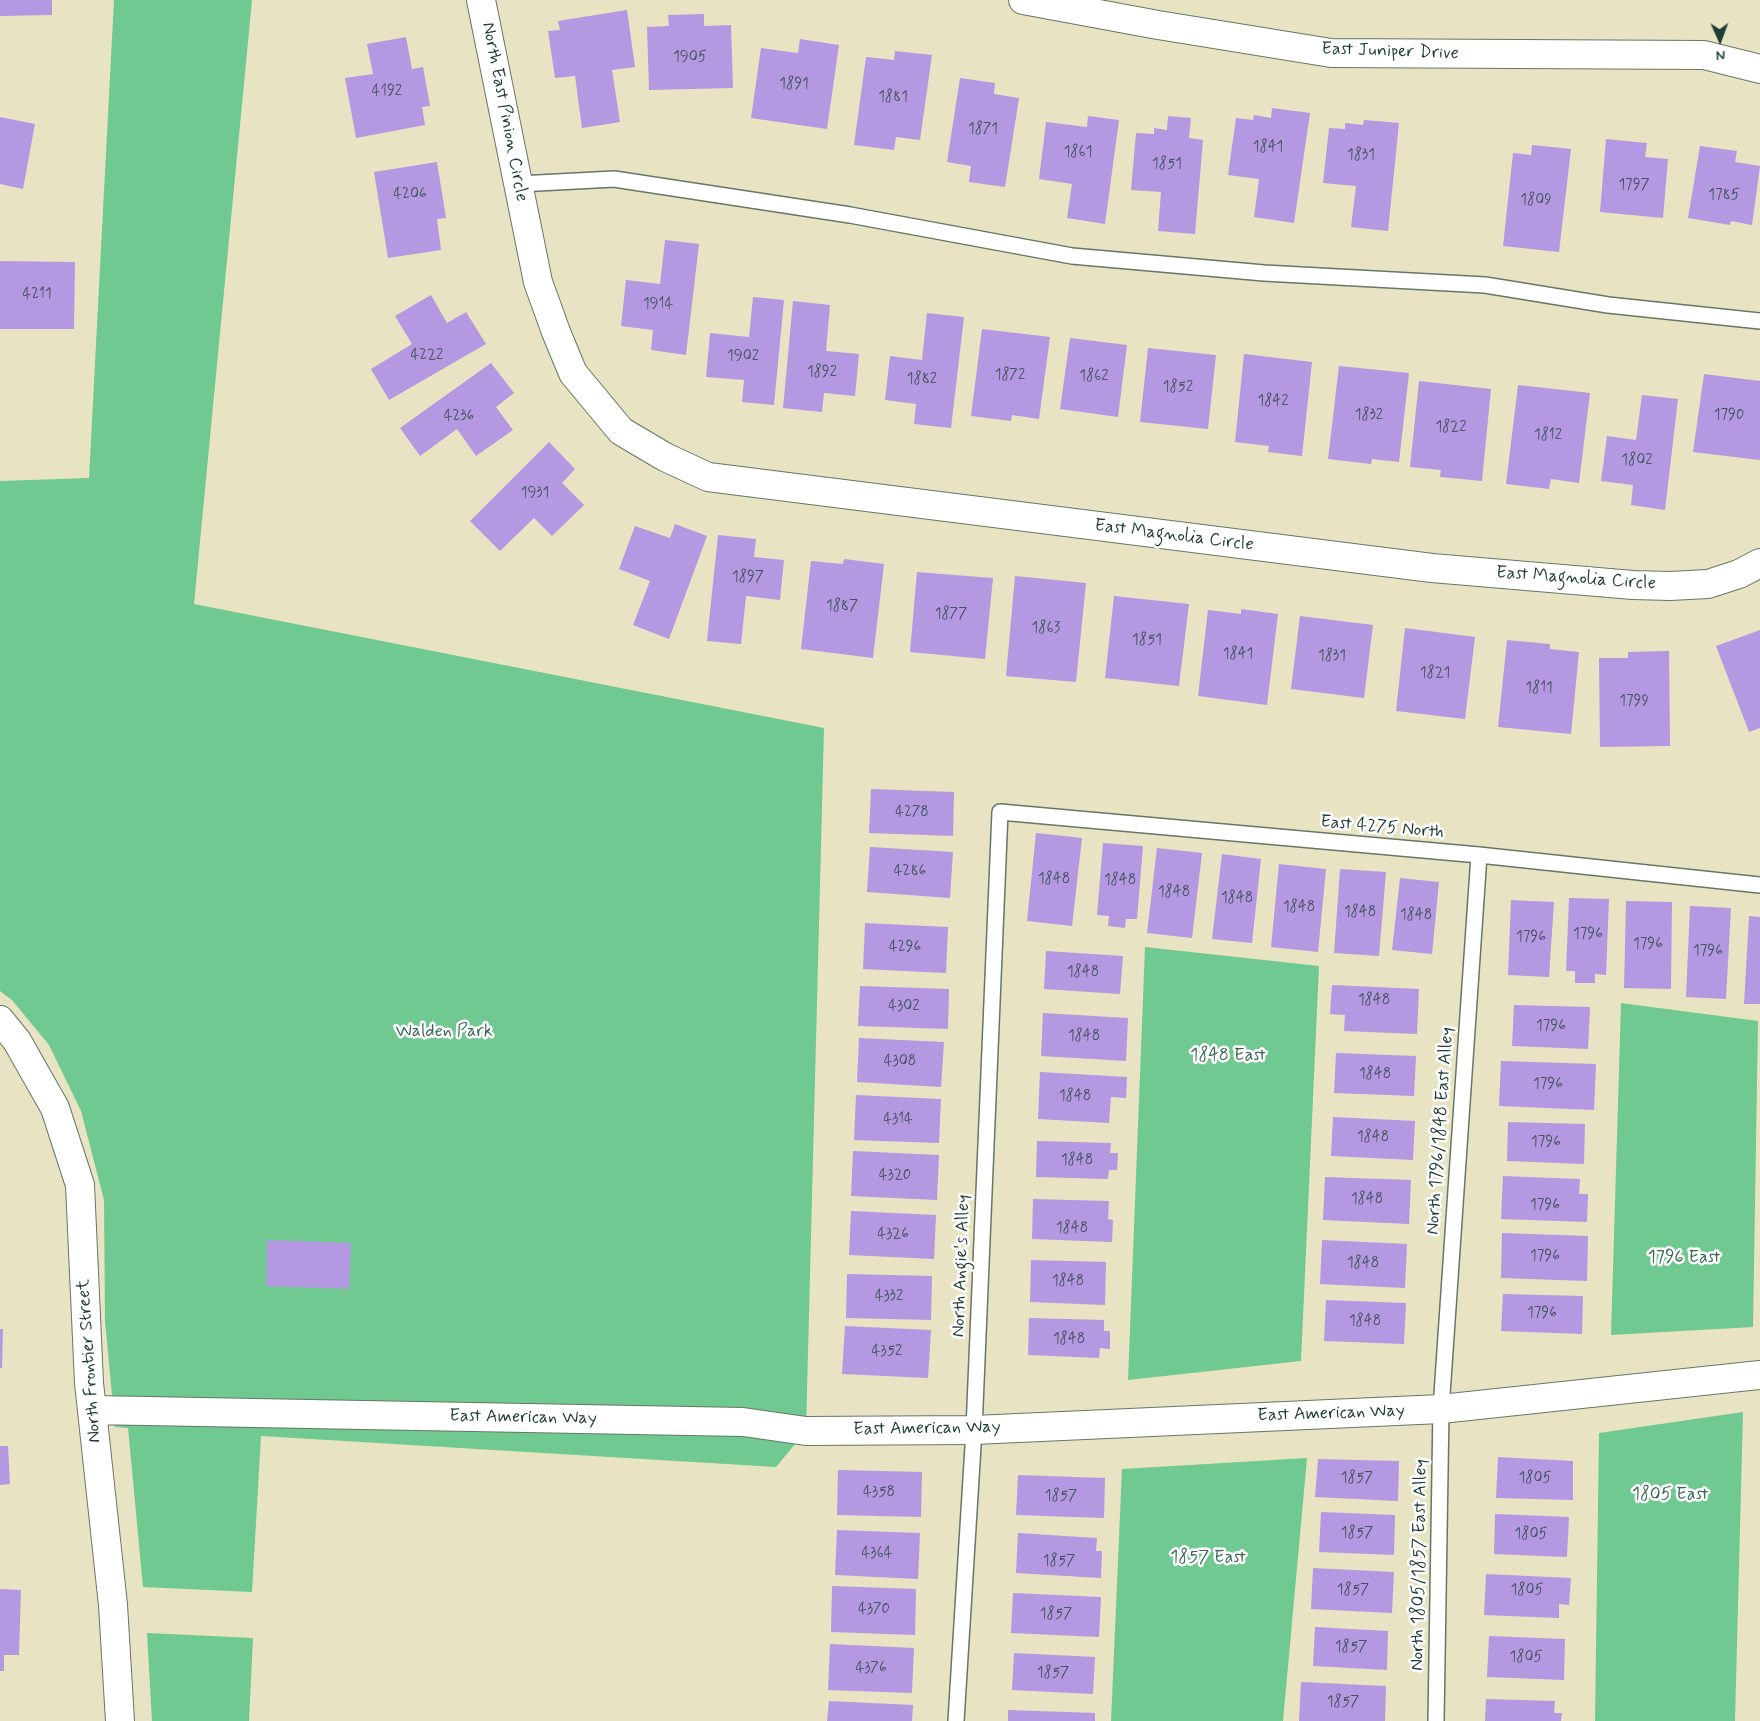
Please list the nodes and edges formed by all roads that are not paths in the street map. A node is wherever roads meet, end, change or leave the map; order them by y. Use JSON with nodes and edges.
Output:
{"nodes":[{"id":1,"x":481,"y":0,"type":"edge"},
{"id":2,"x":1023,"y":0,"type":"edge"},
{"id":3,"x":1760,"y":68,"type":"edge"},
{"id":4,"x":519,"y":184,"type":"junction"},
{"id":5,"x":1760,"y":321,"type":"edge"},
{"id":6,"x":604,"y":412,"type":"joint"},
{"id":7,"x":1760,"y":563,"type":"edge"},
{"id":8,"x":1000,"y":812,"type":"joint"},
{"id":9,"x":1479,"y":856,"type":"junction"},
{"id":10,"x":1760,"y":885,"type":"edge"},
{"id":11,"x":0,"y":1020,"type":"edge"},
{"id":12,"x":1760,"y":1375,"type":"edge"},
{"id":13,"x":1441,"y":1409,"type":"junction"},
{"id":14,"x":92,"y":1410,"type":"junction"},
{"id":15,"x":974,"y":1430,"type":"junction"},
{"id":16,"x":120,"y":1721,"type":"edge"},
{"id":17,"x":956,"y":1721,"type":"edge"},
{"id":18,"x":1436,"y":1721,"type":"edge"}],
"edges":[{"from":1,"to":4,"type":"street","name":"North East Pinion Circle"},
{"from":2,"to":3,"type":"street","name":"East Juniper Drive"},
{"from":4,"to":5,"type":"lane"},
{"from":4,"to":6,"type":"street","name":"North East Pinion Circle"},
{"from":6,"to":7,"type":"street","name":"East Magnolia Circle"},
{"from":8,"to":9,"type":"lane","name":"East 4275 North"},
{"from":8,"to":15,"type":"lane","name":"North Angie's Alley"},
{"from":9,"to":10,"type":"lane","name":"East 4275 North"},
{"from":9,"to":13,"type":"lane","name":"North 1796/1848 East Alley"},
{"from":11,"to":14,"type":"street","name":"North Frontier Street"},
{"from":12,"to":13,"type":"street","name":"East American Way"},
{"from":13,"to":15,"type":"street","name":"East American Way"},
{"from":13,"to":18,"type":"lane","name":"North 1805/1857 East Alley"},
{"from":14,"to":15,"type":"street","name":"East American Way"},
{"from":14,"to":16,"type":"street","name":"North Frontier Street"},
{"from":15,"to":17,"type":"lane","name":"North Angie's Alley"}]}
